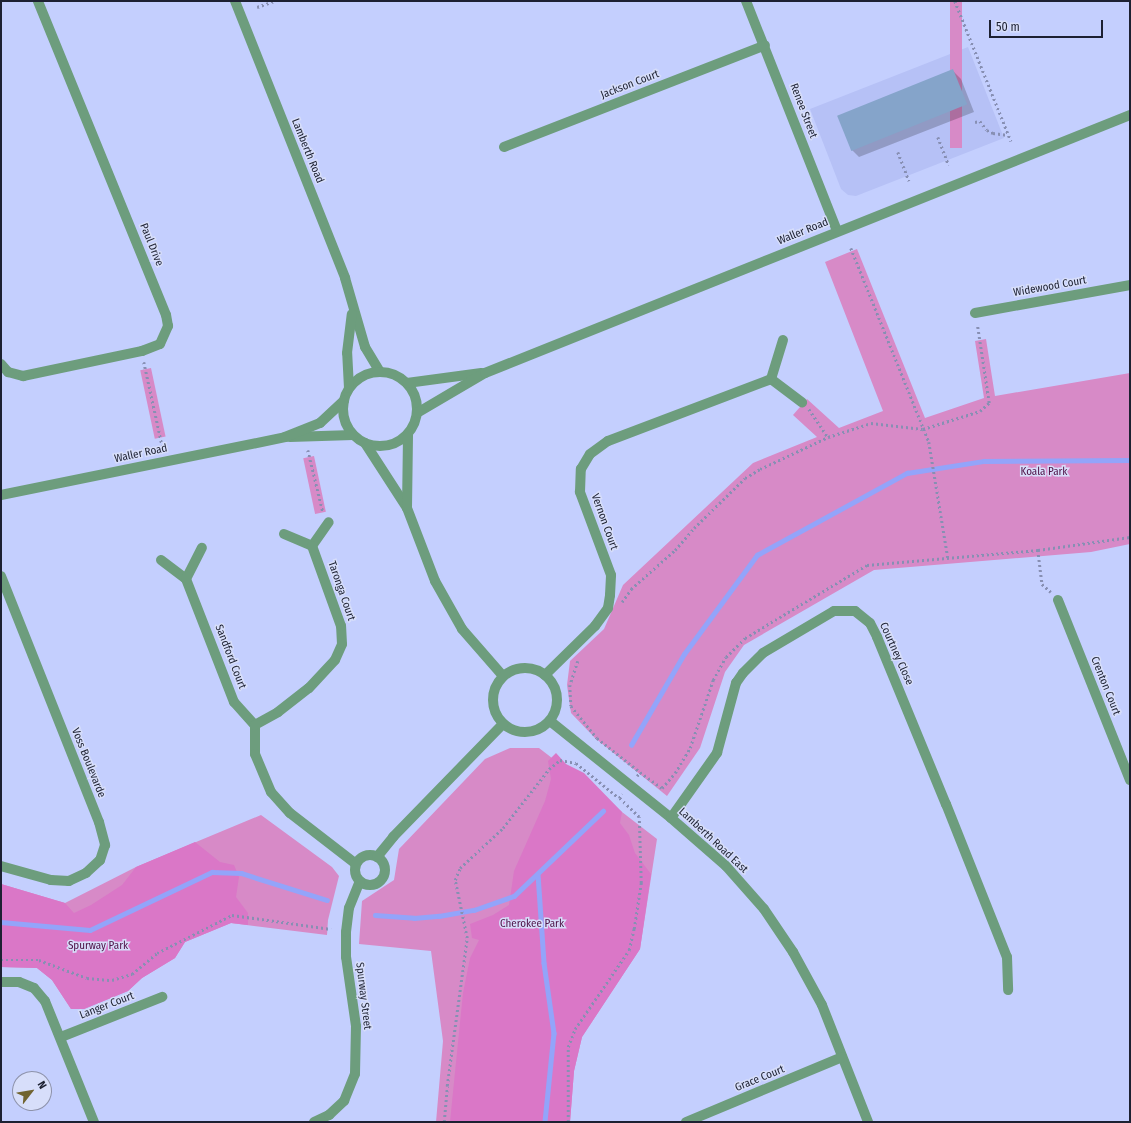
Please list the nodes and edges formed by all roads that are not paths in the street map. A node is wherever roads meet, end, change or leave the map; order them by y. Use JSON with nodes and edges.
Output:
{"nodes":[{"id":1,"x":38,"y":1,"type":"edge"},
{"id":2,"x":235,"y":1,"type":"edge"},
{"id":3,"x":746,"y":1,"type":"edge"},
{"id":4,"x":765,"y":45,"type":"junction"},
{"id":5,"x":1130,"y":115,"type":"edge"},
{"id":6,"x":504,"y":147,"type":"dead end"},
{"id":7,"x":837,"y":231,"type":"junction"},
{"id":8,"x":1130,"y":285,"type":"edge"},
{"id":9,"x":353,"y":311,"type":"junction"},
{"id":10,"x":975,"y":313,"type":"road end"},
{"id":11,"x":783,"y":340,"type":"dead end"},
{"id":12,"x":1,"y":364,"type":"edge"},
{"id":13,"x":380,"y":372,"type":"junction"},
{"id":14,"x":485,"y":373,"type":"junction"},
{"id":15,"x":771,"y":379,"type":"junction"},
{"id":16,"x":407,"y":383,"type":"junction"},
{"id":17,"x":349,"y":388,"type":"junction"},
{"id":18,"x":344,"y":401,"type":"junction"},
{"id":19,"x":802,"y":402,"type":"road end"},
{"id":20,"x":417,"y":413,"type":"junction"},
{"id":21,"x":408,"y":434,"type":"junction"},
{"id":22,"x":354,"y":435,"type":"junction"},
{"id":23,"x":285,"y":436,"type":"junction"},
{"id":24,"x":365,"y":443,"type":"junction"},
{"id":25,"x":1,"y":495,"type":"edge"},
{"id":26,"x":407,"y":508,"type":"junction"},
{"id":27,"x":329,"y":522,"type":"road end"},
{"id":28,"x":284,"y":534,"type":"dead end"},
{"id":29,"x":312,"y":546,"type":"junction"},
{"id":30,"x":202,"y":548,"type":"dead end"},
{"id":31,"x":161,"y":560,"type":"dead end"},
{"id":32,"x":1,"y":576,"type":"edge"},
{"id":33,"x":186,"y":579,"type":"junction"},
{"id":34,"x":1058,"y":600,"type":"road end"},
{"id":35,"x":545,"y":675,"type":"junction"},
{"id":36,"x":503,"y":676,"type":"junction"},
{"id":37,"x":550,"y":721,"type":"junction"},
{"id":38,"x":255,"y":724,"type":"junction"},
{"id":39,"x":503,"y":724,"type":"junction"},
{"id":40,"x":1130,"y":780,"type":"edge"},
{"id":41,"x":671,"y":818,"type":"junction"},
{"id":42,"x":378,"y":857,"type":"junction"},
{"id":43,"x":356,"y":864,"type":"junction"},
{"id":44,"x":1,"y":866,"type":"edge"},
{"id":45,"x":360,"y":881,"type":"junction"},
{"id":46,"x":1,"y":982,"type":"edge"},
{"id":47,"x":1008,"y":990,"type":"dead end"},
{"id":48,"x":162,"y":997,"type":"dead end"},
{"id":49,"x":61,"y":1037,"type":"junction"},
{"id":50,"x":842,"y":1057,"type":"junction"},
{"id":51,"x":94,"y":1122,"type":"edge"},
{"id":52,"x":314,"y":1122,"type":"edge"},
{"id":53,"x":686,"y":1122,"type":"edge"},
{"id":54,"x":868,"y":1122,"type":"edge"}],
"edges":[{"from":1,"to":12,"type":"street","name":"Paul Drive"},
{"from":2,"to":9,"type":"street","name":"Lamberth Road"},
{"from":3,"to":4,"type":"street","name":"Renee Street"},
{"from":4,"to":6,"type":"street","name":"Jackson Court"},
{"from":4,"to":7,"type":"street","name":"Renee Street"},
{"from":5,"to":7,"type":"street","name":"Waller Road"},
{"from":7,"to":14,"type":"street","name":"Waller Road"},
{"from":8,"to":10,"type":"street","name":"Widewood Court"},
{"from":9,"to":13,"type":"street","name":"Lamberth Road"},
{"from":9,"to":17,"type":"street","name":"Lamberth Road"},
{"from":11,"to":15,"type":"street"},
{"from":13,"to":16,"type":"street"},
{"from":13,"to":17,"type":"street"},
{"from":14,"to":16,"type":"street","name":"Waller Road"},
{"from":14,"to":20,"type":"street","name":"Waller Road"},
{"from":15,"to":19,"type":"street"},
{"from":15,"to":35,"type":"street","name":"Vernon Court"},
{"from":16,"to":20,"type":"street"},
{"from":17,"to":18,"type":"street"},
{"from":18,"to":22,"type":"street"},
{"from":18,"to":23,"type":"street","name":"Waller Road"},
{"from":20,"to":21,"type":"street"},
{"from":21,"to":24,"type":"street"},
{"from":21,"to":26,"type":"street"},
{"from":22,"to":23,"type":"street","name":"Waller Road"},
{"from":22,"to":24,"type":"street"},
{"from":23,"to":25,"type":"street","name":"Waller Road"},
{"from":24,"to":26,"type":"street"},
{"from":26,"to":36,"type":"street"},
{"from":27,"to":29,"type":"street"},
{"from":28,"to":29,"type":"street"},
{"from":29,"to":38,"type":"street","name":"Taronga Court"},
{"from":30,"to":33,"type":"street"},
{"from":31,"to":33,"type":"street"},
{"from":32,"to":44,"type":"street","name":"Voss Boulevarde"},
{"from":33,"to":38,"type":"street","name":"Sandford Court"},
{"from":34,"to":40,"type":"street","name":"Crenton Court"},
{"from":35,"to":36,"type":"street"},
{"from":35,"to":37,"type":"street"},
{"from":36,"to":39,"type":"street"},
{"from":37,"to":39,"type":"street"},
{"from":37,"to":41,"type":"street","name":"Lamberth Road East"},
{"from":38,"to":43,"type":"street"},
{"from":39,"to":42,"type":"street"},
{"from":41,"to":47,"type":"street","name":"Courtney Close"},
{"from":41,"to":50,"type":"street","name":"Lamberth Road East"},
{"from":42,"to":43,"type":"street"},
{"from":42,"to":45,"type":"street"},
{"from":43,"to":45,"type":"street"},
{"from":45,"to":52,"type":"street","name":"Spurway Street"},
{"from":46,"to":49,"type":"street"},
{"from":48,"to":49,"type":"street","name":"Langer Court"},
{"from":49,"to":51,"type":"street"},
{"from":50,"to":53,"type":"street","name":"Grace Court"},
{"from":50,"to":54,"type":"street","name":"Lamberth Road East"}]}
